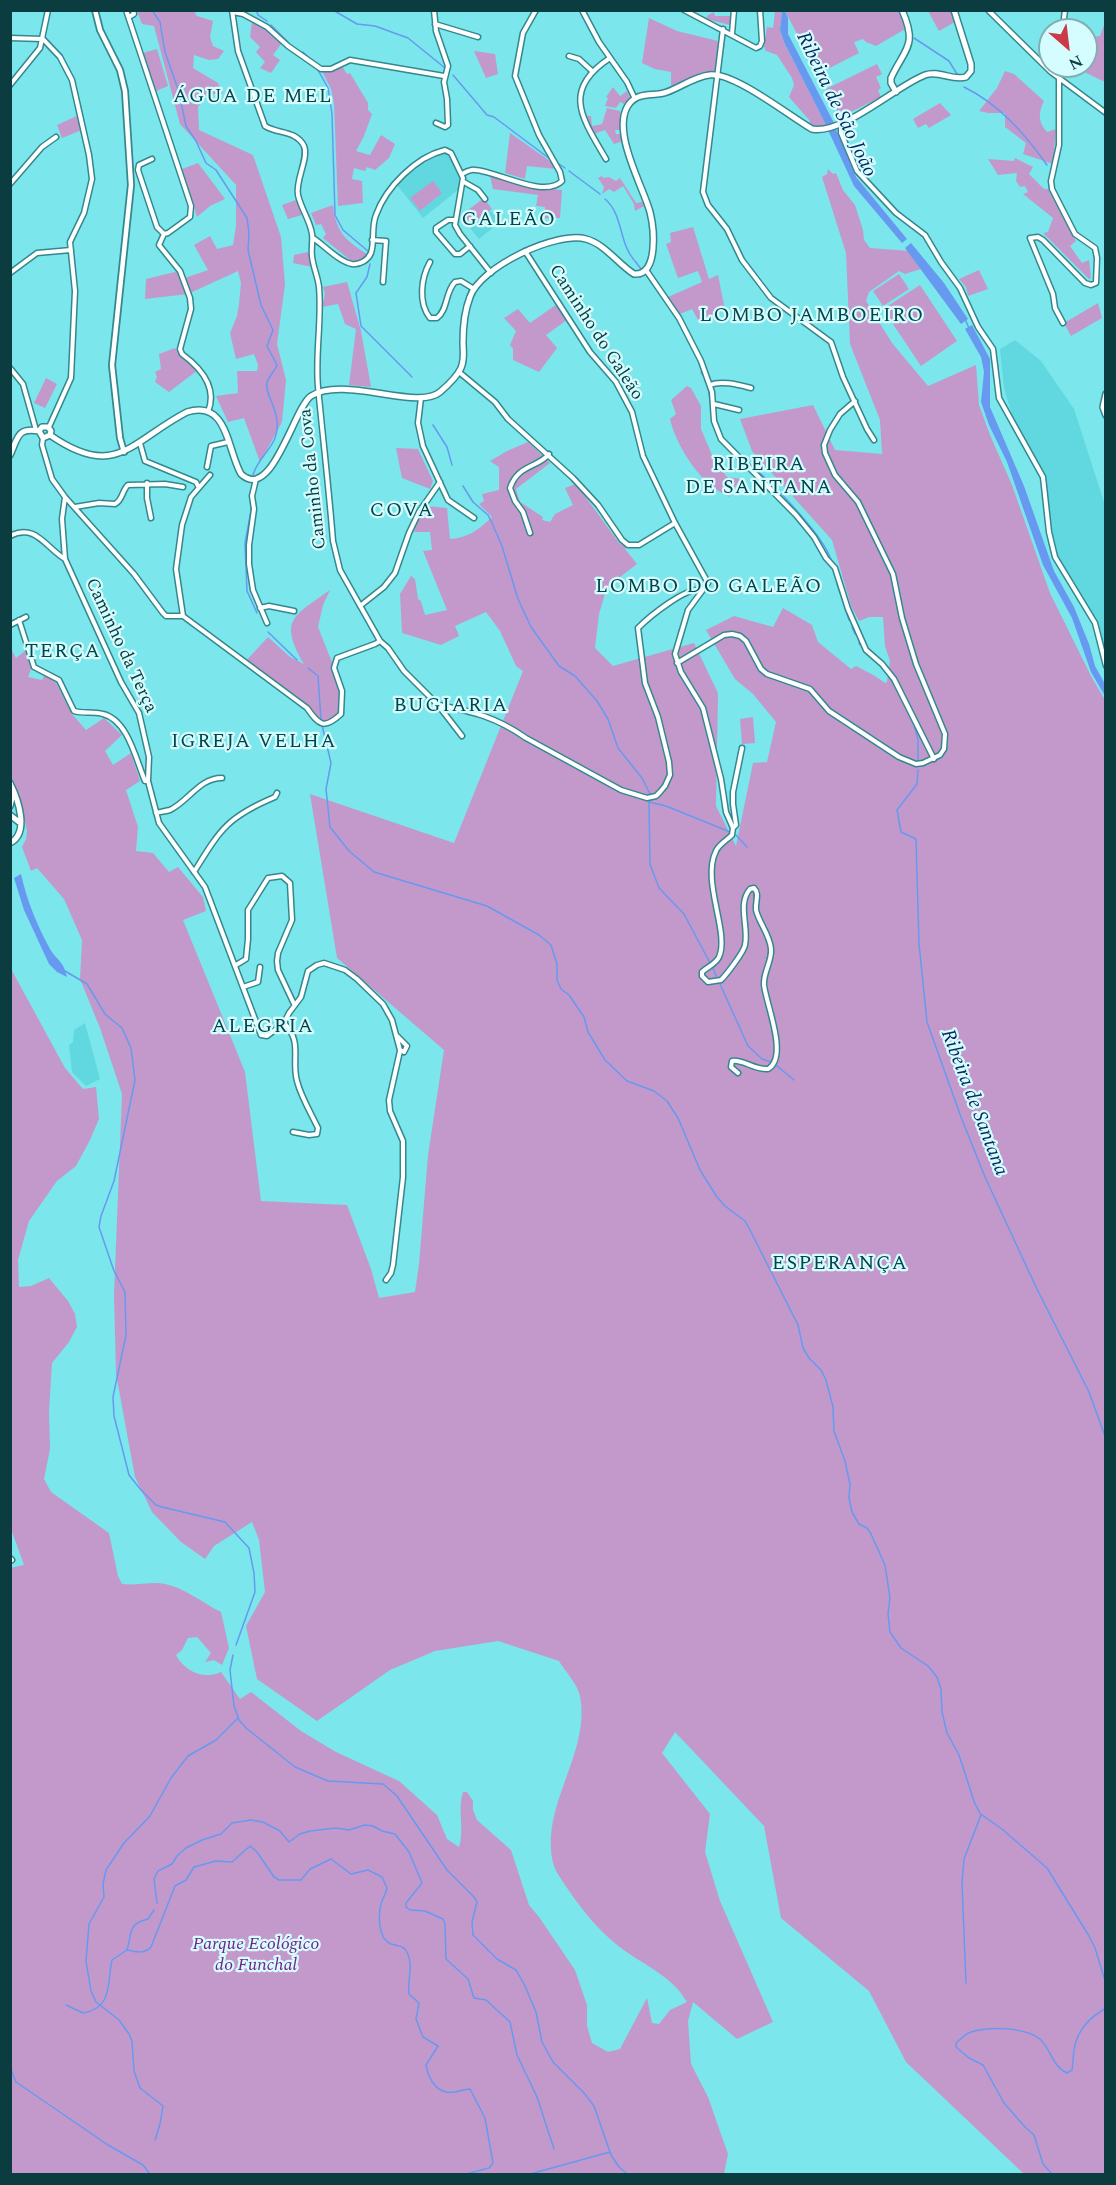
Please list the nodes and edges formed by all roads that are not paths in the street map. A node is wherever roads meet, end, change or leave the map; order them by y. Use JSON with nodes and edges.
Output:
{"nodes":[{"id":1,"x":48,"y":10,"type":"edge"},
{"id":2,"x":95,"y":10,"type":"edge"},
{"id":3,"x":126,"y":10,"type":"edge"},
{"id":4,"x":133,"y":10,"type":"edge"},
{"id":5,"x":434,"y":10,"type":"edge"},
{"id":6,"x":536,"y":10,"type":"edge"},
{"id":7,"x":582,"y":10,"type":"edge"},
{"id":8,"x":684,"y":10,"type":"edge"},
{"id":9,"x":734,"y":10,"type":"edge"},
{"id":10,"x":760,"y":10,"type":"edge"},
{"id":11,"x":902,"y":10,"type":"edge"},
{"id":12,"x":954,"y":10,"type":"edge"},
{"id":13,"x":988,"y":10,"type":"edge"},
{"id":14,"x":1065,"y":10,"type":"edge"},
{"id":15,"x":232,"y":11,"type":"edge"},
{"id":16,"x":129,"y":17,"type":"junction"},
{"id":17,"x":1064,"y":18,"type":"dead end"},
{"id":18,"x":435,"y":24,"type":"junction"},
{"id":19,"x":723,"y":29,"type":"junction"},
{"id":20,"x":732,"y":34,"type":"junction"},
{"id":21,"x":478,"y":37,"type":"dead end"},
{"id":22,"x":10,"y":38,"type":"edge"},
{"id":23,"x":43,"y":39,"type":"junction"},
{"id":24,"x":569,"y":56,"type":"dead end"},
{"id":25,"x":610,"y":58,"type":"junction"},
{"id":26,"x":592,"y":71,"type":"junction"},
{"id":27,"x":717,"y":75,"type":"junction"},
{"id":28,"x":444,"y":76,"type":"junction"},
{"id":29,"x":1059,"y":79,"type":"junction"},
{"id":30,"x":10,"y":85,"type":"edge"},
{"id":31,"x":896,"y":92,"type":"junction"},
{"id":32,"x":635,"y":99,"type":"junction"},
{"id":33,"x":1106,"y":113,"type":"edge"},
{"id":34,"x":436,"y":123,"type":"dead end"},
{"id":35,"x":838,"y":124,"type":"junction"},
{"id":36,"x":56,"y":138,"type":"dead end"},
{"id":37,"x":152,"y":159,"type":"dead end"},
{"id":38,"x":606,"y":159,"type":"dead end"},
{"id":39,"x":462,"y":174,"type":"junction"},
{"id":40,"x":464,"y":182,"type":"junction"},
{"id":41,"x":10,"y":184,"type":"edge"},
{"id":42,"x":485,"y":199,"type":"dead end"},
{"id":43,"x":455,"y":220,"type":"junction"},
{"id":44,"x":164,"y":234,"type":"junction"},
{"id":45,"x":313,"y":237,"type":"junction"},
{"id":46,"x":372,"y":243,"type":"junction"},
{"id":47,"x":470,"y":246,"type":"junction"},
{"id":48,"x":71,"y":250,"type":"junction"},
{"id":49,"x":525,"y":251,"type":"junction"},
{"id":50,"x":430,"y":262,"type":"dead end"},
{"id":51,"x":644,"y":272,"type":"junction"},
{"id":52,"x":10,"y":273,"type":"edge"},
{"id":53,"x":491,"y":273,"type":"junction"},
{"id":54,"x":383,"y":282,"type":"dead end"},
{"id":55,"x":474,"y":289,"type":"junction"},
{"id":56,"x":1055,"y":308,"type":"junction"},
{"id":57,"x":1053,"y":316,"type":"dead end"},
{"id":58,"x":1063,"y":323,"type":"dead end"},
{"id":59,"x":10,"y":368,"type":"edge"},
{"id":60,"x":459,"y":372,"type":"junction"},
{"id":61,"x":710,"y":385,"type":"junction"},
{"id":62,"x":751,"y":388,"type":"dead end"},
{"id":63,"x":319,"y":392,"type":"junction"},
{"id":64,"x":1106,"y":394,"type":"edge"},
{"id":65,"x":421,"y":398,"type":"junction"},
{"id":66,"x":855,"y":401,"type":"junction"},
{"id":67,"x":714,"y":404,"type":"junction"},
{"id":68,"x":739,"y":410,"type":"dead end"},
{"id":69,"x":208,"y":412,"type":"junction"},
{"id":70,"x":1106,"y":415,"type":"edge"},
{"id":71,"x":49,"y":427,"type":"junction"},
{"id":72,"x":38,"y":430,"type":"junction"},
{"id":73,"x":50,"y":435,"type":"junction"},
{"id":74,"x":43,"y":438,"type":"junction"},
{"id":75,"x":874,"y":440,"type":"dead end"},
{"id":76,"x":228,"y":442,"type":"junction"},
{"id":77,"x":140,"y":443,"type":"junction"},
{"id":78,"x":124,"y":452,"type":"junction"},
{"id":79,"x":549,"y":454,"type":"junction"},
{"id":80,"x":10,"y":455,"type":"edge"},
{"id":81,"x":207,"y":467,"type":"dead end"},
{"id":82,"x":210,"y":475,"type":"dead end"},
{"id":83,"x":256,"y":478,"type":"junction"},
{"id":84,"x":440,"y":482,"type":"junction"},
{"id":85,"x":147,"y":483,"type":"junction"},
{"id":86,"x":183,"y":487,"type":"dead end"},
{"id":87,"x":198,"y":487,"type":"junction"},
{"id":88,"x":65,"y":498,"type":"junction"},
{"id":89,"x":74,"y":507,"type":"junction"},
{"id":90,"x":151,"y":518,"type":"dead end"},
{"id":91,"x":474,"y":518,"type":"dead end"},
{"id":92,"x":675,"y":523,"type":"junction"},
{"id":93,"x":530,"y":533,"type":"dead end"},
{"id":94,"x":10,"y":536,"type":"edge"},
{"id":95,"x":65,"y":559,"type":"junction"},
{"id":96,"x":702,"y":590,"type":"junction"},
{"id":97,"x":360,"y":606,"type":"junction"},
{"id":98,"x":260,"y":608,"type":"junction"},
{"id":99,"x":294,"y":611,"type":"dead end"},
{"id":100,"x":183,"y":615,"type":"junction"},
{"id":101,"x":26,"y":617,"type":"dead end"},
{"id":102,"x":19,"y":620,"type":"junction"},
{"id":103,"x":267,"y":623,"type":"dead end"},
{"id":104,"x":10,"y":625,"type":"edge"},
{"id":105,"x":380,"y":641,"type":"junction"},
{"id":106,"x":1104,"y":651,"type":"edge"},
{"id":107,"x":677,"y":663,"type":"junction"},
{"id":108,"x":1106,"y":666,"type":"edge"},
{"id":109,"x":438,"y":705,"type":"junction"},
{"id":110,"x":462,"y":736,"type":"dead end"},
{"id":111,"x":742,"y":748,"type":"dead end"},
{"id":112,"x":934,"y":759,"type":"junction"},
{"id":113,"x":222,"y":778,"type":"dead end"},
{"id":114,"x":148,"y":781,"type":"junction"},
{"id":115,"x":12,"y":786,"type":"edge"},
{"id":116,"x":277,"y":793,"type":"dead end"},
{"id":117,"x":10,"y":806,"type":"edge"},
{"id":118,"x":156,"y":813,"type":"junction"},
{"id":119,"x":10,"y":815,"type":"edge"},
{"id":120,"x":20,"y":824,"type":"junction"},
{"id":121,"x":733,"y":828,"type":"junction"},
{"id":122,"x":11,"y":843,"type":"edge"},
{"id":123,"x":194,"y":873,"type":"junction"},
{"id":124,"x":236,"y":965,"type":"junction"},
{"id":125,"x":260,"y":967,"type":"dead end"},
{"id":126,"x":243,"y":987,"type":"junction"},
{"id":127,"x":294,"y":1004,"type":"junction"},
{"id":128,"x":284,"y":1023,"type":"junction"},
{"id":129,"x":397,"y":1036,"type":"junction"},
{"id":130,"x":400,"y":1050,"type":"junction"},
{"id":131,"x":738,"y":1073,"type":"dead end"},
{"id":132,"x":293,"y":1132,"type":"dead end"},
{"id":133,"x":386,"y":1280,"type":"dead end"}],
"edges":[{"from":1,"to":23,"type":"street"},
{"from":2,"to":78,"type":"street"},
{"from":3,"to":16,"type":"street"},
{"from":4,"to":16,"type":"street"},
{"from":5,"to":18,"type":"street"},
{"from":6,"to":39,"type":"street"},
{"from":7,"to":25,"type":"street"},
{"from":8,"to":19,"type":"street"},
{"from":9,"to":20,"type":"street"},
{"from":10,"to":20,"type":"street"},
{"from":11,"to":31,"type":"main road"},
{"from":12,"to":31,"type":"main road"},
{"from":13,"to":29,"type":"street"},
{"from":14,"to":17,"type":"street"},
{"from":15,"to":28,"type":"street"},
{"from":15,"to":45,"type":"street","name":"Caminho da Cova"},
{"from":16,"to":44,"type":"street"},
{"from":18,"to":21,"type":"street"},
{"from":18,"to":28,"type":"street"},
{"from":19,"to":20,"type":"street"},
{"from":19,"to":27,"type":"street"},
{"from":22,"to":23,"type":"street"},
{"from":23,"to":30,"type":"street"},
{"from":23,"to":48,"type":"street"},
{"from":24,"to":26,"type":"street"},
{"from":25,"to":26,"type":"street"},
{"from":25,"to":32,"type":"street"},
{"from":26,"to":38,"type":"street"},
{"from":27,"to":32,"type":"main road"},
{"from":27,"to":35,"type":"main road"},
{"from":27,"to":66,"type":"street"},
{"from":28,"to":34,"type":"street"},
{"from":29,"to":33,"type":"street"},
{"from":29,"to":56,"type":"street"},
{"from":31,"to":35,"type":"main road"},
{"from":32,"to":51,"type":"main road"},
{"from":35,"to":106,"type":"street"},
{"from":36,"to":41,"type":"street"},
{"from":37,"to":44,"type":"street"},
{"from":39,"to":40,"type":"street"},
{"from":39,"to":46,"type":"street"},
{"from":40,"to":42,"type":"street"},
{"from":40,"to":43,"type":"street"},
{"from":43,"to":47,"type":"street"},
{"from":43,"to":47,"type":"street"},
{"from":44,"to":69,"type":"street"},
{"from":45,"to":46,"type":"street"},
{"from":45,"to":63,"type":"street","name":"Caminho da Cova"},
{"from":46,"to":54,"type":"street"},
{"from":47,"to":53,"type":"street"},
{"from":48,"to":52,"type":"street"},
{"from":48,"to":71,"type":"street"},
{"from":49,"to":51,"type":"main road"},
{"from":49,"to":53,"type":"main road"},
{"from":49,"to":92,"type":"street","name":"Caminho do Galeão"},
{"from":50,"to":55,"type":"street"},
{"from":51,"to":61,"type":"street"},
{"from":53,"to":55,"type":"main road"},
{"from":55,"to":60,"type":"main road"},
{"from":56,"to":57,"type":"street"},
{"from":56,"to":58,"type":"street"},
{"from":59,"to":72,"type":"street"},
{"from":60,"to":65,"type":"main road"},
{"from":60,"to":79,"type":"street"},
{"from":61,"to":62,"type":"street"},
{"from":61,"to":67,"type":"street"},
{"from":63,"to":65,"type":"main road"},
{"from":63,"to":83,"type":"main road"},
{"from":63,"to":97,"type":"street","name":"Caminho da Cova"},
{"from":64,"to":70,"type":"main road"},
{"from":65,"to":84,"type":"street"},
{"from":66,"to":75,"type":"street"},
{"from":66,"to":112,"type":"street"},
{"from":67,"to":68,"type":"street"},
{"from":67,"to":112,"type":"street"},
{"from":69,"to":76,"type":"main road"},
{"from":69,"to":77,"type":"main road"},
{"from":71,"to":72,"type":"main road"},
{"from":71,"to":73,"type":"main road"},
{"from":72,"to":74,"type":"main road"},
{"from":72,"to":80,"type":"main road"},
{"from":73,"to":74,"type":"main road"},
{"from":73,"to":78,"type":"main road"},
{"from":74,"to":88,"type":"street"},
{"from":76,"to":81,"type":"street"},
{"from":76,"to":83,"type":"main road"},
{"from":77,"to":78,"type":"main road"},
{"from":77,"to":87,"type":"street"},
{"from":79,"to":92,"type":"street"},
{"from":79,"to":93,"type":"street"},
{"from":82,"to":87,"type":"street"},
{"from":83,"to":98,"type":"street"},
{"from":84,"to":91,"type":"street"},
{"from":84,"to":97,"type":"street"},
{"from":85,"to":86,"type":"street"},
{"from":85,"to":89,"type":"street"},
{"from":85,"to":90,"type":"street"},
{"from":87,"to":100,"type":"street"},
{"from":88,"to":89,"type":"street"},
{"from":88,"to":95,"type":"street","name":"Caminho da Terça"},
{"from":89,"to":100,"type":"street"},
{"from":92,"to":96,"type":"street","name":"Caminho do Galeão"},
{"from":94,"to":95,"type":"street"},
{"from":95,"to":114,"type":"street","name":"Caminho da Terça"},
{"from":96,"to":107,"type":"street"},
{"from":96,"to":109,"type":"street"},
{"from":97,"to":105,"type":"street","name":"Caminho da Cova"},
{"from":98,"to":99,"type":"street"},
{"from":98,"to":103,"type":"street"},
{"from":100,"to":105,"type":"street"},
{"from":101,"to":102,"type":"street"},
{"from":102,"to":104,"type":"street"},
{"from":102,"to":114,"type":"street"},
{"from":105,"to":109,"type":"street","name":"Caminho da Cova"},
{"from":106,"to":108,"type":"street"},
{"from":107,"to":112,"type":"street"},
{"from":107,"to":121,"type":"street"},
{"from":109,"to":110,"type":"street","name":"Caminho da Cova"},
{"from":111,"to":121,"type":"street"},
{"from":113,"to":118,"type":"street"},
{"from":114,"to":118,"type":"street","name":"Caminho da Terça"},
{"from":115,"to":117,"type":"main road"},
{"from":115,"to":120,"type":"main road"},
{"from":116,"to":123,"type":"street"},
{"from":118,"to":123,"type":"street","name":"Caminho da Terça"},
{"from":119,"to":120,"type":"main road"},
{"from":120,"to":122,"type":"main road"},
{"from":121,"to":131,"type":"street"},
{"from":123,"to":124,"type":"street","name":"Caminho da Terça"},
{"from":124,"to":126,"type":"street","name":"Caminho da Terça"},
{"from":124,"to":127,"type":"street"},
{"from":125,"to":126,"type":"street"},
{"from":126,"to":128,"type":"street","name":"Caminho da Terça"},
{"from":127,"to":128,"type":"street"},
{"from":127,"to":129,"type":"street"},
{"from":128,"to":132,"type":"street"},
{"from":129,"to":130,"type":"street"},
{"from":129,"to":130,"type":"street"},
{"from":130,"to":133,"type":"street"}]}
